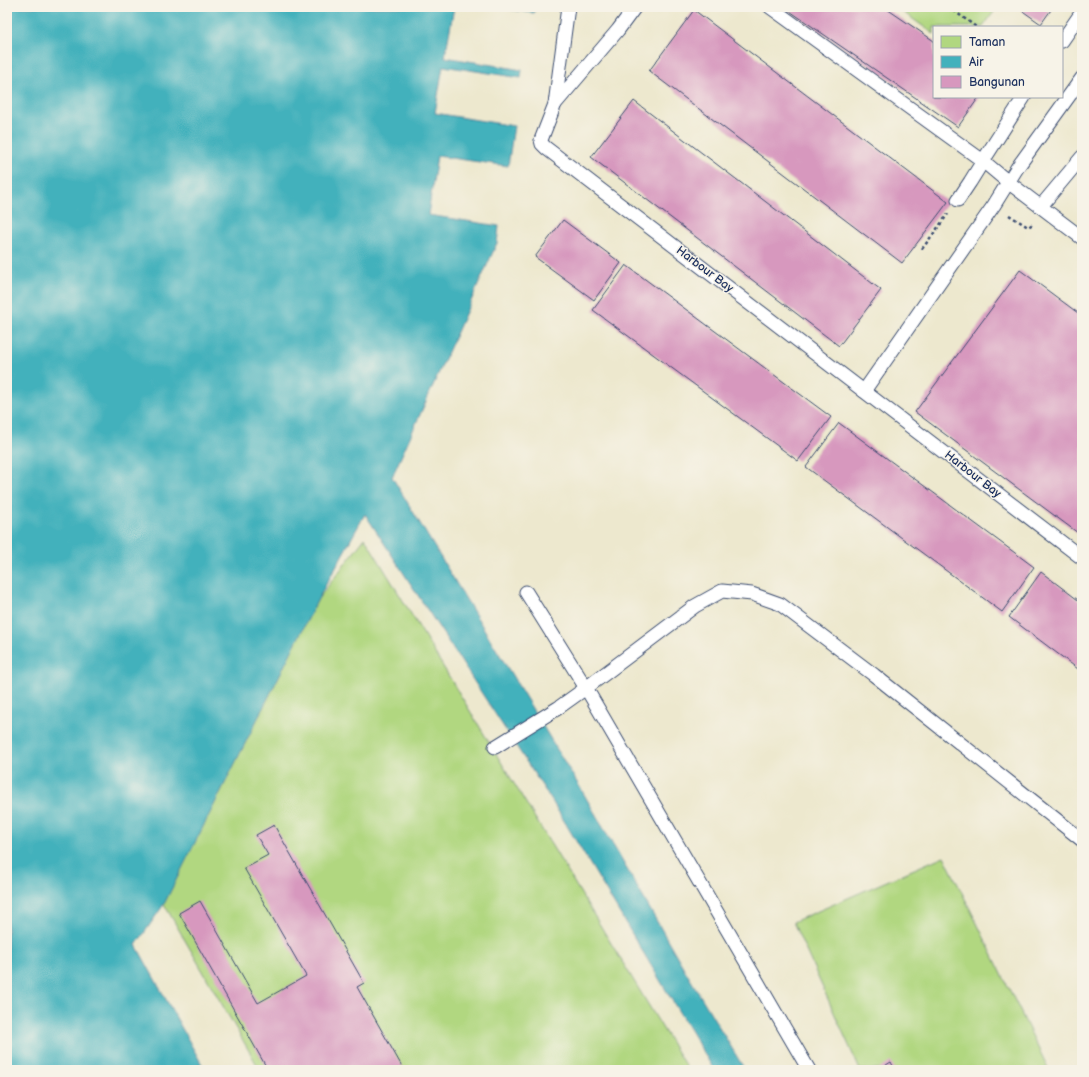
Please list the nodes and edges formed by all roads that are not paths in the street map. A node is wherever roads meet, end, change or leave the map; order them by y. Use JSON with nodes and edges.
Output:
{"nodes":[{"id":1,"x":568,"y":7,"type":"edge"},
{"id":2,"x":635,"y":7,"type":"edge"},
{"id":3,"x":770,"y":7,"type":"edge"},
{"id":4,"x":1082,"y":12,"type":"edge"},
{"id":5,"x":1063,"y":40,"type":"edge"},
{"id":6,"x":1082,"y":78,"type":"edge"},
{"id":7,"x":1023,"y":98,"type":"edge"},
{"id":8,"x":555,"y":104,"type":"junction"},
{"id":9,"x":1082,"y":157,"type":"edge"},
{"id":10,"x":983,"y":161,"type":"junction"},
{"id":11,"x":1008,"y":182,"type":"junction"},
{"id":12,"x":958,"y":200,"type":"road end"},
{"id":13,"x":1041,"y":206,"type":"junction"},
{"id":14,"x":1082,"y":238,"type":"edge"},
{"id":15,"x":864,"y":391,"type":"junction"},
{"id":16,"x":1082,"y":558,"type":"edge"},
{"id":17,"x":526,"y":592,"type":"dead end"},
{"id":18,"x":586,"y":688,"type":"junction"},
{"id":19,"x":500,"y":744,"type":"dead end"},
{"id":20,"x":1082,"y":840,"type":"edge"},
{"id":21,"x":809,"y":1070,"type":"edge"}],
"edges":[{"from":1,"to":8,"type":"lane"},
{"from":2,"to":8,"type":"lane"},
{"from":3,"to":10,"type":"lane"},
{"from":4,"to":5,"type":"lane"},
{"from":6,"to":11,"type":"lane"},
{"from":7,"to":10,"type":"lane"},
{"from":8,"to":15,"type":"lane","name":"Harbour Bay"},
{"from":9,"to":13,"type":"lane"},
{"from":10,"to":11,"type":"lane"},
{"from":10,"to":12,"type":"lane"},
{"from":11,"to":13,"type":"lane"},
{"from":11,"to":15,"type":"lane"},
{"from":13,"to":14,"type":"lane"},
{"from":15,"to":16,"type":"lane","name":"Harbour Bay"},
{"from":17,"to":18,"type":"lane"},
{"from":18,"to":19,"type":"lane"},
{"from":18,"to":20,"type":"lane"},
{"from":18,"to":21,"type":"lane"}]}
